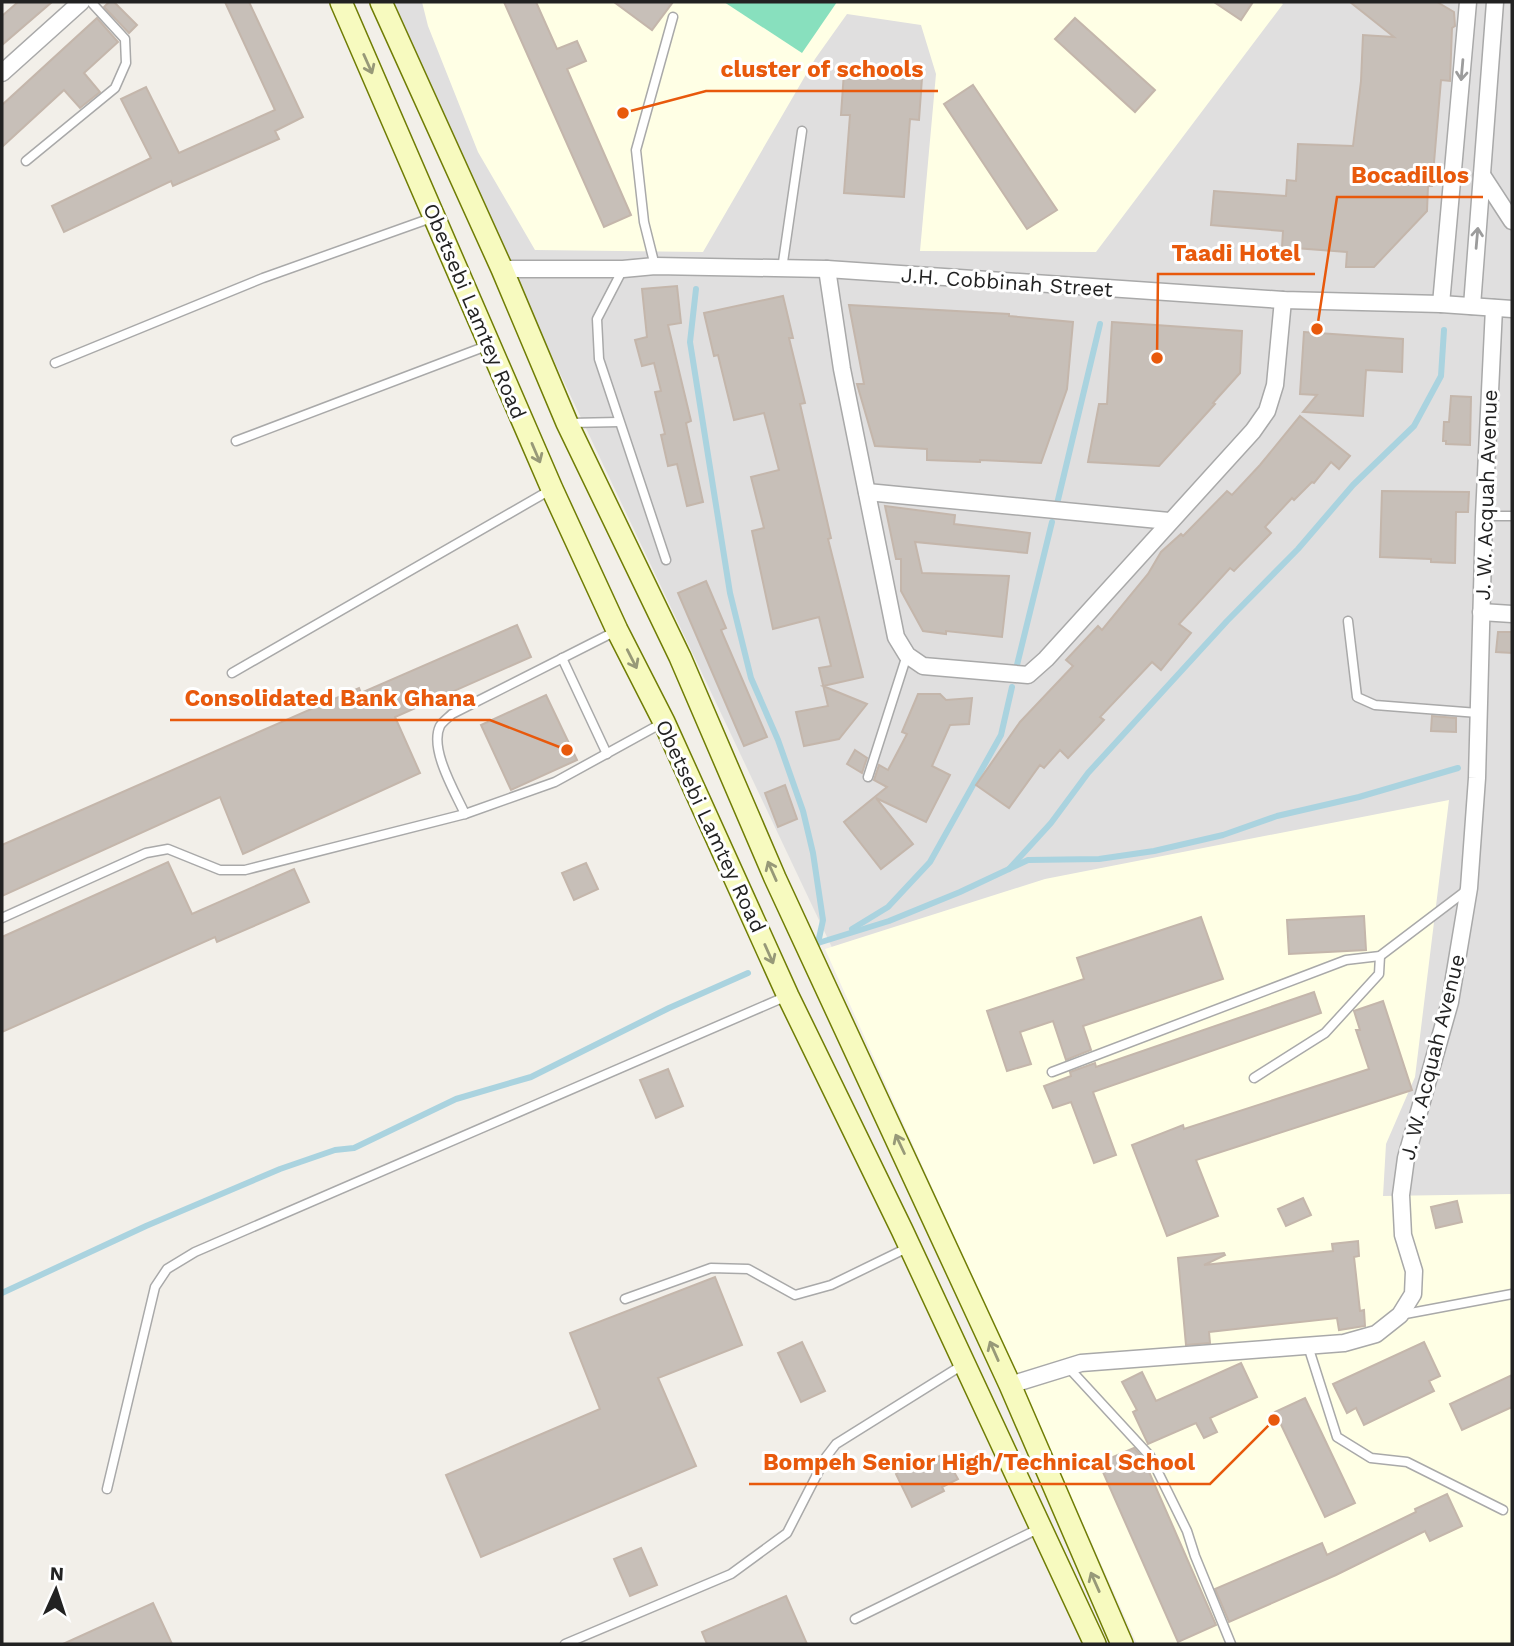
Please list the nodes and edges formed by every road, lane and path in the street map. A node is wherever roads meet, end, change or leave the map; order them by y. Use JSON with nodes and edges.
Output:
{"nodes":[{"id":1,"x":81,"y":2,"type":"edge"},
{"id":2,"x":91,"y":2,"type":"edge"},
{"id":3,"x":341,"y":2,"type":"edge"},
{"id":4,"x":382,"y":2,"type":"edge"},
{"id":5,"x":1468,"y":2,"type":"edge"},
{"id":6,"x":1495,"y":2,"type":"edge"},
{"id":7,"x":673,"y":17,"type":"dead end"},
{"id":8,"x":2,"y":73,"type":"edge"},
{"id":9,"x":802,"y":131,"type":"dead end"},
{"id":10,"x":26,"y":161,"type":"dead end"},
{"id":11,"x":1482,"y":175,"type":"junction"},
{"id":12,"x":434,"y":217,"type":"junction"},
{"id":13,"x":1512,"y":221,"type":"edge"},
{"id":14,"x":655,"y":266,"type":"junction"},
{"id":15,"x":502,"y":269,"type":"junction"},
{"id":16,"x":623,"y":269,"type":"junction"},
{"id":17,"x":782,"y":269,"type":"junction"},
{"id":18,"x":827,"y":270,"type":"junction"},
{"id":19,"x":1283,"y":300,"type":"junction"},
{"id":20,"x":1441,"y":304,"type":"junction"},
{"id":21,"x":1472,"y":306,"type":"junction"},
{"id":22,"x":1494,"y":308,"type":"junction"},
{"id":23,"x":1512,"y":309,"type":"edge"},
{"id":24,"x":489,"y":344,"type":"junction"},
{"id":25,"x":55,"y":363,"type":"dead end"},
{"id":26,"x":619,"y":422,"type":"junction"},
{"id":27,"x":567,"y":423,"type":"junction"},
{"id":28,"x":236,"y":440,"type":"dead end"},
{"id":29,"x":552,"y":489,"type":"junction"},
{"id":30,"x":867,"y":492,"type":"junction"},
{"id":31,"x":1484,"y":516,"type":"junction"},
{"id":32,"x":1512,"y":516,"type":"edge"},
{"id":33,"x":1169,"y":521,"type":"junction"},
{"id":34,"x":666,"y":560,"type":"dead end"},
{"id":35,"x":1480,"y":612,"type":"junction"},
{"id":36,"x":1512,"y":614,"type":"edge"},
{"id":37,"x":1348,"y":621,"type":"dead end"},
{"id":38,"x":617,"y":630,"type":"junction"},
{"id":39,"x":907,"y":655,"type":"junction"},
{"id":40,"x":562,"y":658,"type":"junction"},
{"id":41,"x":232,"y":673,"type":"dead end"},
{"id":42,"x":1478,"y":713,"type":"junction"},
{"id":43,"x":664,"y":722,"type":"junction"},
{"id":44,"x":607,"y":754,"type":"junction"},
{"id":45,"x":868,"y":777,"type":"dead end"},
{"id":46,"x":465,"y":814,"type":"junction"},
{"id":47,"x":1469,"y":888,"type":"junction"},
{"id":48,"x":2,"y":918,"type":"edge"},
{"id":49,"x":1380,"y":956,"type":"junction"},
{"id":50,"x":788,"y":996,"type":"junction"},
{"id":51,"x":1052,"y":1072,"type":"dead end"},
{"id":52,"x":1254,"y":1078,"type":"dead end"},
{"id":53,"x":909,"y":1247,"type":"junction"},
{"id":54,"x":1512,"y":1294,"type":"edge"},
{"id":55,"x":625,"y":1298,"type":"dead end"},
{"id":56,"x":1401,"y":1315,"type":"junction"},
{"id":57,"x":1308,"y":1346,"type":"junction"},
{"id":58,"x":964,"y":1364,"type":"junction"},
{"id":59,"x":1068,"y":1367,"type":"junction"},
{"id":60,"x":1010,"y":1385,"type":"junction"},
{"id":61,"x":107,"y":1489,"type":"dead end"},
{"id":62,"x":1503,"y":1510,"type":"dead end"},
{"id":63,"x":1041,"y":1528,"type":"junction"},
{"id":64,"x":855,"y":1619,"type":"dead end"},
{"id":65,"x":565,"y":1644,"type":"edge"},
{"id":66,"x":1095,"y":1644,"type":"edge"},
{"id":67,"x":1122,"y":1644,"type":"edge"},
{"id":68,"x":1231,"y":1644,"type":"edge"}],
"edges":[{"from":1,"to":8,"type":"street"},
{"from":2,"to":10,"type":"lane"},
{"from":3,"to":12,"type":"main road","name":"Obetsebi Lamtey Road","one_way":true},
{"from":4,"to":15,"type":"main road","name":"Obetsebi Lamtey Road"},
{"from":5,"to":20,"type":"street","one_way":true},
{"from":6,"to":11,"type":"street"},
{"from":7,"to":14,"type":"lane"},
{"from":9,"to":17,"type":"lane"},
{"from":11,"to":13,"type":"street"},
{"from":21,"to":11,"type":"street","one_way":true},
{"from":12,"to":24,"type":"main road","name":"Obetsebi Lamtey Road"},
{"from":12,"to":25,"type":"lane"},
{"from":14,"to":16,"type":"street","name":"J.H. Cobbinah Street"},
{"from":14,"to":17,"type":"street","name":"J.H. Cobbinah Street"},
{"from":15,"to":16,"type":"street","name":"J.H. Cobbinah Street"},
{"from":15,"to":27,"type":"main road","name":"Obetsebi Lamtey Road"},
{"from":16,"to":26,"type":"lane"},
{"from":17,"to":18,"type":"street","name":"J.H. Cobbinah Street"},
{"from":18,"to":19,"type":"street","name":"J.H. Cobbinah Street"},
{"from":18,"to":30,"type":"street"},
{"from":19,"to":20,"type":"street","name":"J.H. Cobbinah Street"},
{"from":19,"to":33,"type":"street"},
{"from":20,"to":21,"type":"street","name":"J.H. Cobbinah Street"},
{"from":21,"to":22,"type":"street","name":"J.H. Cobbinah Street"},
{"from":22,"to":23,"type":"street","name":"J.H. Cobbinah Street"},
{"from":22,"to":31,"type":"street","name":"J. W. Acquah Avenue"},
{"from":24,"to":28,"type":"lane"},
{"from":24,"to":29,"type":"main road","name":"Obetsebi Lamtey Road","one_way":true},
{"from":26,"to":27,"type":"lane"},
{"from":26,"to":34,"type":"lane"},
{"from":60,"to":27,"type":"main road","name":"Obetsebi Lamtey Road","one_way":true},
{"from":29,"to":38,"type":"main road","name":"Obetsebi Lamtey Road"},
{"from":29,"to":41,"type":"lane"},
{"from":30,"to":33,"type":"street"},
{"from":30,"to":39,"type":"street"},
{"from":31,"to":32,"type":"lane"},
{"from":31,"to":35,"type":"street","name":"J. W. Acquah Avenue"},
{"from":33,"to":39,"type":"street"},
{"from":35,"to":36,"type":"street"},
{"from":35,"to":42,"type":"street","name":"J. W. Acquah Avenue"},
{"from":37,"to":42,"type":"lane"},
{"from":38,"to":40,"type":"lane"},
{"from":38,"to":43,"type":"main road","name":"Obetsebi Lamtey Road","one_way":true},
{"from":39,"to":45,"type":"lane"},
{"from":40,"to":44,"type":"lane"},
{"from":40,"to":46,"type":"lane"},
{"from":42,"to":47,"type":"street","name":"J. W. Acquah Avenue"},
{"from":43,"to":44,"type":"lane"},
{"from":43,"to":50,"type":"main road","name":"Obetsebi Lamtey Road","one_way":true},
{"from":44,"to":46,"type":"lane"},
{"from":46,"to":48,"type":"lane"},
{"from":47,"to":49,"type":"lane"},
{"from":47,"to":56,"type":"street","name":"J. W. Acquah Avenue"},
{"from":49,"to":51,"type":"lane"},
{"from":49,"to":52,"type":"lane"},
{"from":50,"to":53,"type":"main road","name":"Obetsebi Lamtey Road"},
{"from":50,"to":61,"type":"lane"},
{"from":53,"to":55,"type":"lane"},
{"from":53,"to":58,"type":"main road","name":"Obetsebi Lamtey Road"},
{"from":54,"to":56,"type":"lane"},
{"from":56,"to":57,"type":"street"},
{"from":57,"to":59,"type":"street"},
{"from":57,"to":62,"type":"lane"},
{"from":58,"to":63,"type":"main road","name":"Obetsebi Lamtey Road"},
{"from":58,"to":65,"type":"lane"},
{"from":59,"to":60,"type":"street"},
{"from":59,"to":68,"type":"lane"},
{"from":67,"to":60,"type":"main road","name":"Obetsebi Lamtey Road","one_way":true},
{"from":63,"to":64,"type":"lane"},
{"from":63,"to":66,"type":"main road","name":"Obetsebi Lamtey Road"}]}
